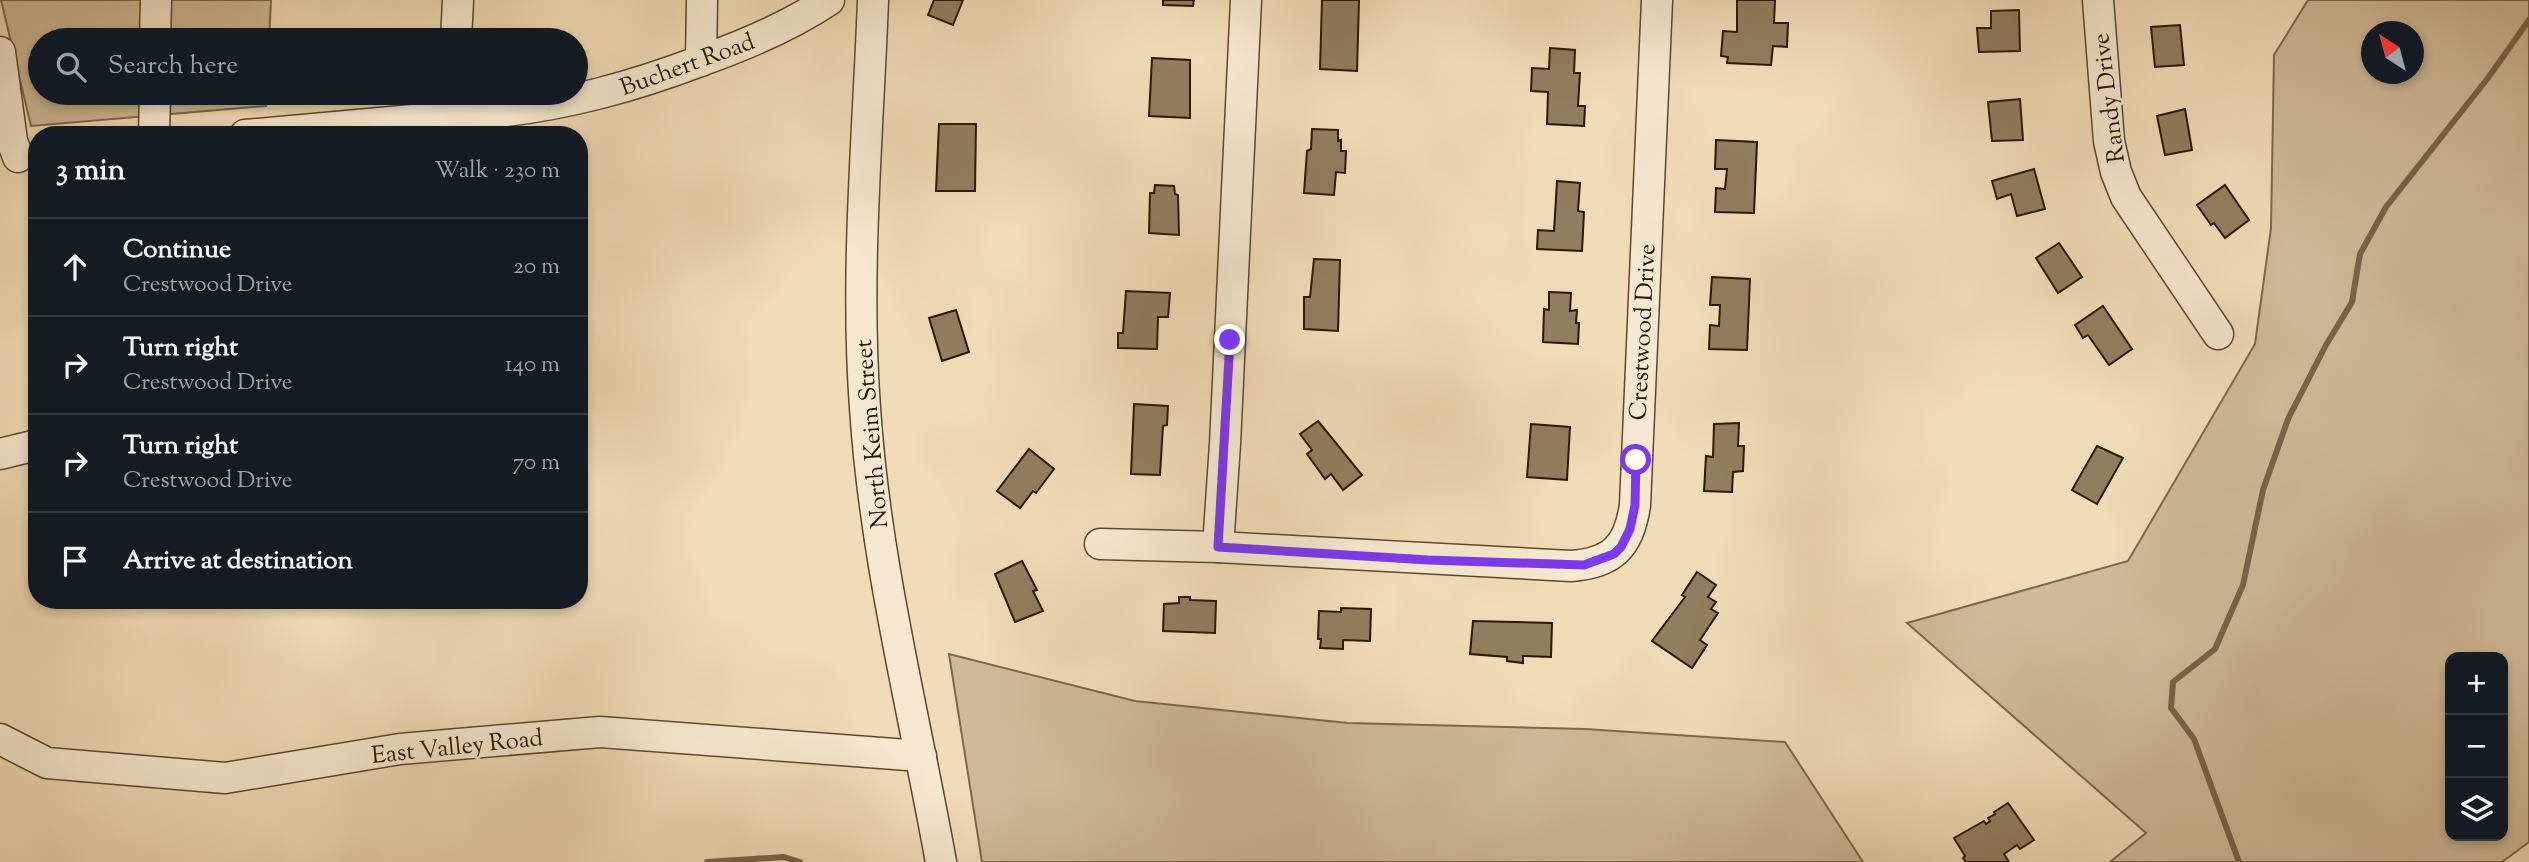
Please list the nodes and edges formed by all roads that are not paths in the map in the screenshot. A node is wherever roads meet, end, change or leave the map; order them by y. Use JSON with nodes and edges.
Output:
{"nodes":[{"id":1,"x":156,"y":0,"type":"edge"},
{"id":2,"x":457,"y":0,"type":"edge"},
{"id":3,"x":702,"y":0,"type":"edge"},
{"id":4,"x":829,"y":0,"type":"edge"},
{"id":5,"x":873,"y":0,"type":"edge"},
{"id":6,"x":1246,"y":0,"type":"edge"},
{"id":7,"x":1657,"y":0,"type":"edge"},
{"id":8,"x":2098,"y":0,"type":"edge"},
{"id":9,"x":155,"y":28,"type":"edge"},
{"id":10,"x":456,"y":28,"type":"edge"},
{"id":11,"x":0,"y":52,"type":"edge"},
{"id":12,"x":701,"y":61,"type":"junction"},
{"id":13,"x":588,"y":97,"type":"edge"},
{"id":14,"x":154,"y":105,"type":"edge"},
{"id":15,"x":548,"y":105,"type":"edge"},
{"id":16,"x":453,"y":115,"type":"edge"},
{"id":17,"x":153,"y":126,"type":"edge"},
{"id":18,"x":339,"y":126,"type":"edge"},
{"id":19,"x":18,"y":157,"type":"edge"},
{"id":20,"x":2218,"y":334,"type":"dead end"},
{"id":21,"x":28,"y":447,"type":"edge"},
{"id":22,"x":0,"y":454,"type":"edge"},
{"id":23,"x":1100,"y":544,"type":"dead end"},
{"id":24,"x":1218,"y":547,"type":"junction"},
{"id":25,"x":0,"y":739,"type":"edge"},
{"id":26,"x":921,"y":756,"type":"junction"},
{"id":27,"x":941,"y":862,"type":"edge"}],
"edges":[{"from":1,"to":9,"type":"street"},
{"from":2,"to":10,"type":"street"},
{"from":3,"to":12,"type":"street"},
{"from":4,"to":12,"type":"street","name":"Buchert Road"},
{"from":5,"to":26,"type":"street","name":"North Keim Street"},
{"from":6,"to":24,"type":"street"},
{"from":7,"to":24,"type":"street","name":"Crestwood Drive"},
{"from":8,"to":20,"type":"street","name":"Randy Drive"},
{"from":11,"to":19,"type":"street"},
{"from":12,"to":13,"type":"street","name":"Buchert Road"},
{"from":14,"to":17,"type":"street"},
{"from":15,"to":16,"type":"street","name":"Buchert Road"},
{"from":16,"to":18,"type":"street","name":"Buchert Road"},
{"from":21,"to":22,"type":"street"},
{"from":23,"to":24,"type":"street","name":"Crestwood Drive"},
{"from":25,"to":26,"type":"street","name":"East Valley Road"},
{"from":26,"to":27,"type":"street","name":"North Keim Street"}]}
